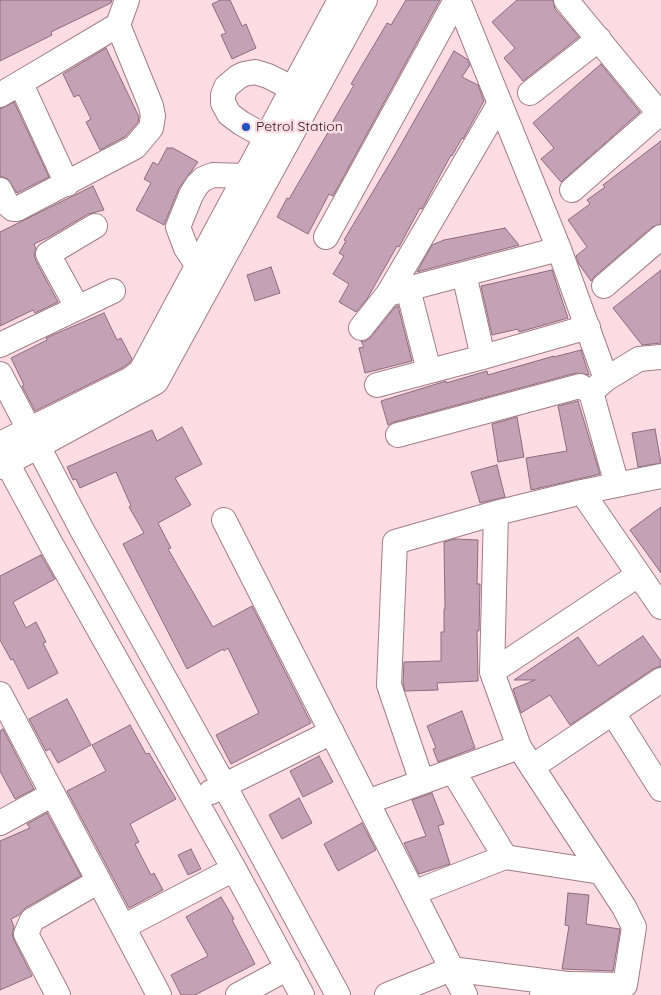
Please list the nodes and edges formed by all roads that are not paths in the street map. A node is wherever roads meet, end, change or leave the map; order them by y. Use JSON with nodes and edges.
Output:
{"nodes":[{"id":1,"x":127,"y":0,"type":"edge"},
{"id":2,"x":340,"y":0,"type":"edge"},
{"id":3,"x":365,"y":0,"type":"edge"},
{"id":4,"x":457,"y":0,"type":"edge"},
{"id":5,"x":566,"y":0,"type":"edge"},
{"id":6,"x":118,"y":25,"type":"junction"},
{"id":7,"x":599,"y":39,"type":"junction"},
{"id":8,"x":21,"y":84,"type":"junction"},
{"id":9,"x":292,"y":88,"type":"junction"},
{"id":10,"x":530,"y":92,"type":"dead end"},
{"id":11,"x":0,"y":95,"type":"edge"},
{"id":12,"x":500,"y":103,"type":"junction"},
{"id":13,"x":660,"y":112,"type":"edge"},
{"id":14,"x":266,"y":137,"type":"junction"},
{"id":15,"x":254,"y":175,"type":"junction"},
{"id":16,"x":67,"y":184,"type":"junction"},
{"id":17,"x":0,"y":190,"type":"edge"},
{"id":18,"x":572,"y":190,"type":"dead end"},
{"id":19,"x":95,"y":226,"type":"dead end"},
{"id":20,"x":326,"y":236,"type":"dead end"},
{"id":21,"x":661,"y":237,"type":"edge"},
{"id":22,"x":559,"y":249,"type":"junction"},
{"id":23,"x":198,"y":266,"type":"junction"},
{"id":24,"x":464,"y":274,"type":"junction"},
{"id":25,"x":604,"y":286,"type":"dead end"},
{"id":26,"x":113,"y":291,"type":"dead end"},
{"id":27,"x":398,"y":291,"type":"junction"},
{"id":28,"x":77,"y":307,"type":"junction"},
{"id":29,"x":588,"y":327,"type":"junction"},
{"id":30,"x":361,"y":328,"type":"dead end"},
{"id":31,"x":0,"y":345,"type":"edge"},
{"id":32,"x":483,"y":357,"type":"junction"},
{"id":33,"x":661,"y":357,"type":"edge"},
{"id":34,"x":429,"y":371,"type":"junction"},
{"id":35,"x":0,"y":374,"type":"edge"},
{"id":36,"x":377,"y":385,"type":"dead end"},
{"id":37,"x":598,"y":385,"type":"junction"},
{"id":38,"x":398,"y":436,"type":"dead end"},
{"id":39,"x":34,"y":438,"type":"junction"},
{"id":40,"x":2,"y":456,"type":"edge"},
{"id":41,"x":661,"y":476,"type":"edge"},
{"id":42,"x":617,"y":485,"type":"junction"},
{"id":43,"x":582,"y":492,"type":"junction"},
{"id":44,"x":496,"y":513,"type":"junction"},
{"id":45,"x":224,"y":520,"type":"dead end"},
{"id":46,"x":638,"y":575,"type":"junction"},
{"id":47,"x":661,"y":607,"type":"edge"},
{"id":48,"x":492,"y":672,"type":"junction"},
{"id":49,"x":661,"y":680,"type":"edge"},
{"id":50,"x":0,"y":694,"type":"edge"},
{"id":51,"x":612,"y":713,"type":"junction"},
{"id":52,"x":6,"y":720,"type":"edge"},
{"id":53,"x":332,"y":732,"type":"junction"},
{"id":54,"x":519,"y":747,"type":"junction"},
{"id":55,"x":532,"y":767,"type":"junction"},
{"id":56,"x":453,"y":771,"type":"junction"},
{"id":57,"x":422,"y":782,"type":"junction"},
{"id":58,"x":224,"y":784,"type":"junction"},
{"id":59,"x":660,"y":786,"type":"edge"},
{"id":60,"x":53,"y":794,"type":"junction"},
{"id":61,"x":195,"y":801,"type":"junction"},
{"id":62,"x":367,"y":802,"type":"junction"},
{"id":63,"x":0,"y":823,"type":"edge"},
{"id":64,"x":505,"y":858,"type":"junction"},
{"id":65,"x":234,"y":869,"type":"junction"},
{"id":66,"x":601,"y":872,"type":"junction"},
{"id":67,"x":99,"y":881,"type":"junction"},
{"id":68,"x":413,"y":893,"type":"junction"},
{"id":69,"x":123,"y":927,"type":"junction"},
{"id":70,"x":288,"y":968,"type":"junction"},
{"id":71,"x":451,"y":969,"type":"junction"},
{"id":72,"x":570,"y":984,"type":"junction"},
{"id":73,"x":610,"y":990,"type":"edge"},
{"id":74,"x":156,"y":994,"type":"edge"},
{"id":75,"x":58,"y":995,"type":"edge"},
{"id":76,"x":238,"y":995,"type":"edge"},
{"id":77,"x":302,"y":995,"type":"edge"},
{"id":78,"x":338,"y":995,"type":"edge"},
{"id":79,"x":387,"y":995,"type":"edge"},
{"id":80,"x":465,"y":995,"type":"edge"},
{"id":81,"x":542,"y":995,"type":"edge"}],
"edges":[{"from":1,"to":6,"type":"street"},
{"from":2,"to":9,"type":"street"},
{"from":3,"to":15,"type":"street"},
{"from":4,"to":12,"type":"street"},
{"from":4,"to":20,"type":"street"},
{"from":5,"to":7,"type":"street"},
{"from":6,"to":8,"type":"street"},
{"from":6,"to":16,"type":"street"},
{"from":7,"to":10,"type":"street"},
{"from":7,"to":13,"type":"street"},
{"from":8,"to":11,"type":"street"},
{"from":8,"to":16,"type":"street"},
{"from":9,"to":14,"type":"street"},
{"from":9,"to":14,"type":"street"},
{"from":12,"to":22,"type":"street"},
{"from":12,"to":27,"type":"street"},
{"from":13,"to":18,"type":"street"},
{"from":14,"to":15,"type":"street"},
{"from":15,"to":23,"type":"street"},
{"from":15,"to":23,"type":"street"},
{"from":15,"to":39,"type":"street"},
{"from":16,"to":17,"type":"street"},
{"from":19,"to":28,"type":"street"},
{"from":21,"to":25,"type":"street"},
{"from":22,"to":24,"type":"street"},
{"from":22,"to":29,"type":"street"},
{"from":23,"to":39,"type":"street"},
{"from":24,"to":27,"type":"street"},
{"from":24,"to":32,"type":"street"},
{"from":26,"to":28,"type":"street"},
{"from":27,"to":30,"type":"street"},
{"from":27,"to":34,"type":"street"},
{"from":28,"to":31,"type":"street"},
{"from":29,"to":32,"type":"street"},
{"from":29,"to":37,"type":"street"},
{"from":32,"to":34,"type":"street"},
{"from":33,"to":37,"type":"street"},
{"from":34,"to":36,"type":"street"},
{"from":35,"to":39,"type":"street"},
{"from":37,"to":38,"type":"street"},
{"from":37,"to":42,"type":"street"},
{"from":39,"to":40,"type":"street"},
{"from":39,"to":58,"type":"street"},
{"from":40,"to":61,"type":"street"},
{"from":41,"to":42,"type":"street"},
{"from":42,"to":43,"type":"street"},
{"from":43,"to":44,"type":"street"},
{"from":43,"to":46,"type":"street"},
{"from":44,"to":48,"type":"street"},
{"from":44,"to":57,"type":"street"},
{"from":45,"to":53,"type":"street"},
{"from":46,"to":47,"type":"street"},
{"from":46,"to":48,"type":"street"},
{"from":48,"to":54,"type":"street"},
{"from":49,"to":51,"type":"street"},
{"from":50,"to":52,"type":"street"},
{"from":51,"to":55,"type":"street"},
{"from":51,"to":59,"type":"street"},
{"from":52,"to":60,"type":"street"},
{"from":53,"to":58,"type":"street"},
{"from":53,"to":62,"type":"street"},
{"from":54,"to":55,"type":"street"},
{"from":54,"to":56,"type":"street"},
{"from":55,"to":66,"type":"street"},
{"from":56,"to":57,"type":"street"},
{"from":56,"to":64,"type":"street"},
{"from":57,"to":62,"type":"street"},
{"from":58,"to":61,"type":"street"},
{"from":58,"to":78,"type":"street"},
{"from":60,"to":63,"type":"street"},
{"from":60,"to":67,"type":"street"},
{"from":61,"to":65,"type":"street"},
{"from":62,"to":68,"type":"street"},
{"from":64,"to":66,"type":"street"},
{"from":64,"to":68,"type":"street"},
{"from":65,"to":69,"type":"street"},
{"from":65,"to":70,"type":"street"},
{"from":66,"to":73,"type":"street"},
{"from":67,"to":69,"type":"street"},
{"from":67,"to":75,"type":"street"},
{"from":68,"to":71,"type":"street"},
{"from":69,"to":74,"type":"street"},
{"from":70,"to":76,"type":"street"},
{"from":70,"to":77,"type":"street"},
{"from":71,"to":72,"type":"street"},
{"from":71,"to":79,"type":"street"},
{"from":71,"to":80,"type":"street"},
{"from":72,"to":73,"type":"street"},
{"from":72,"to":81,"type":"street"}]}
